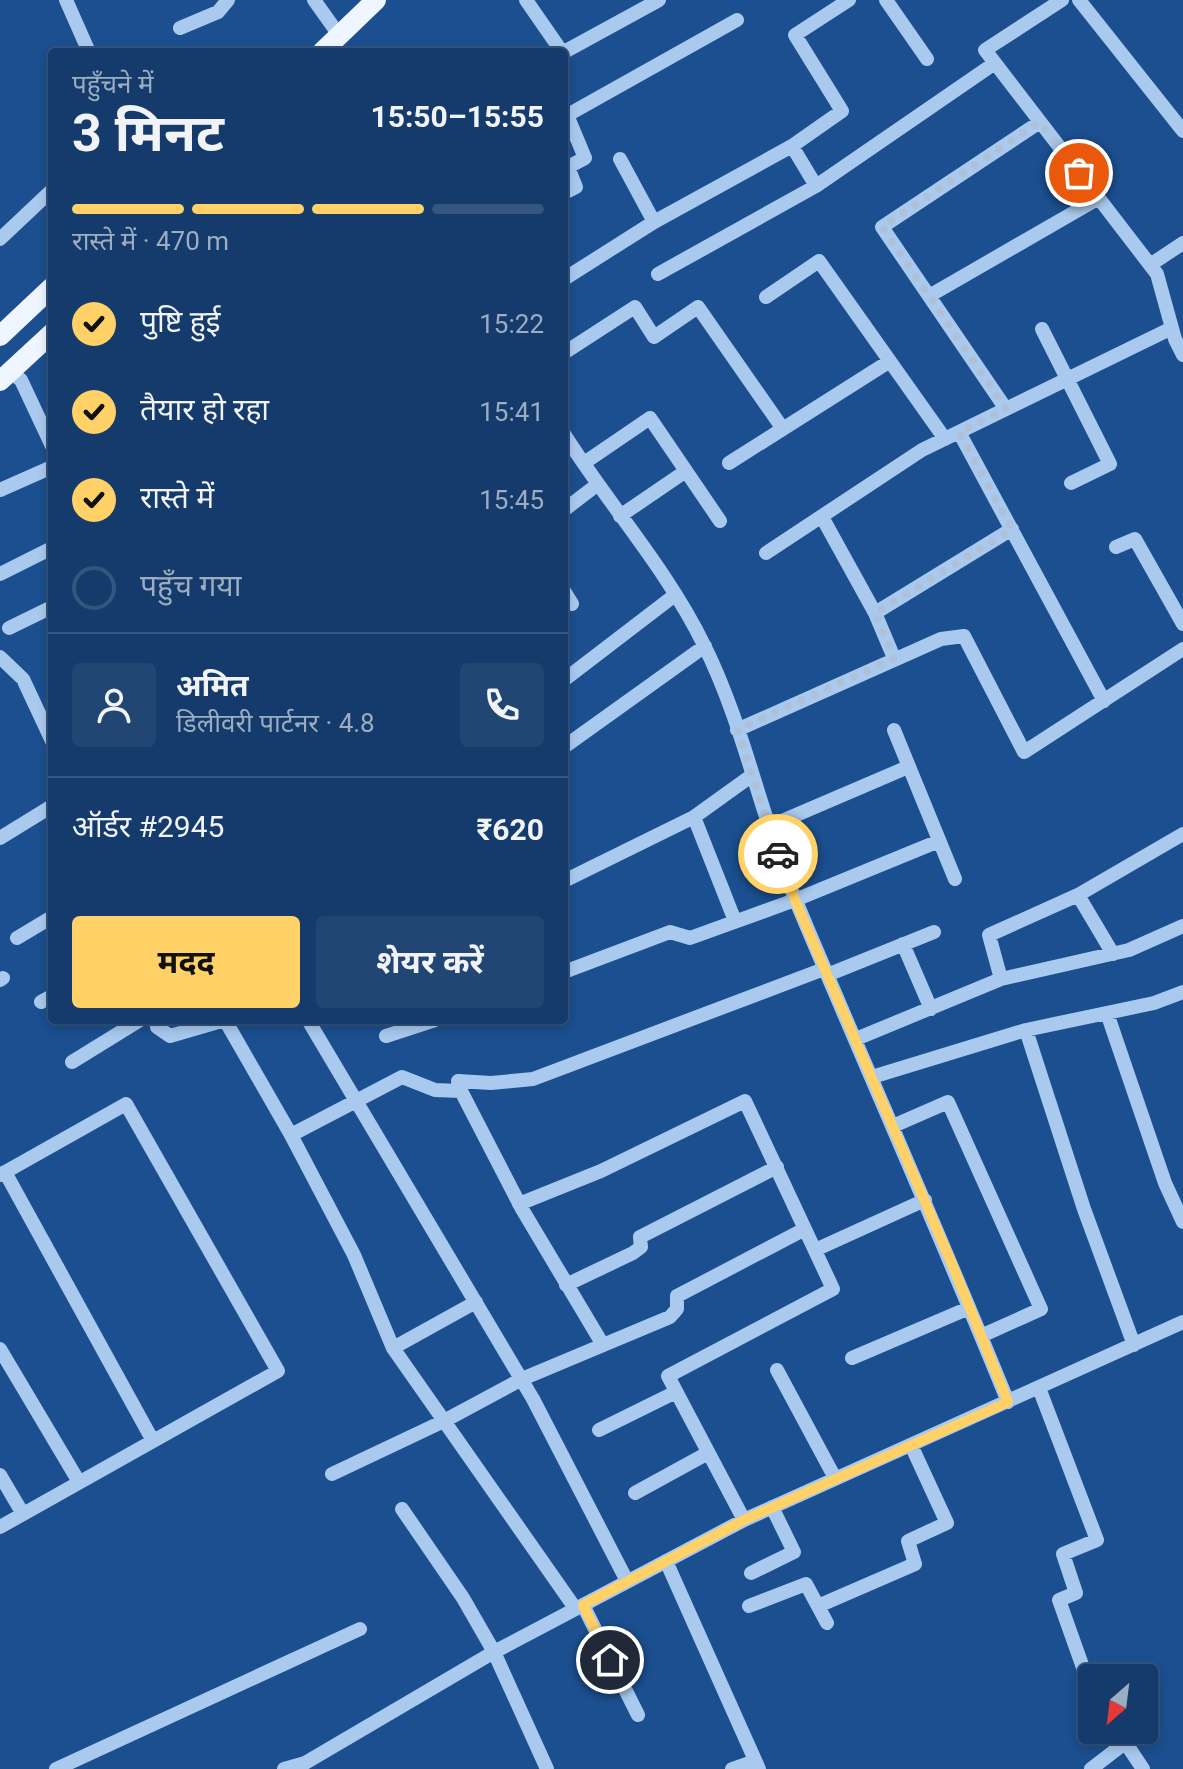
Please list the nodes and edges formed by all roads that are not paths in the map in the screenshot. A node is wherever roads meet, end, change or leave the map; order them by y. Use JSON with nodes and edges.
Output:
{"nodes":[{"id":1,"x":66,"y":0,"type":"edge"},
{"id":2,"x":228,"y":0,"type":"edge"},
{"id":3,"x":314,"y":0,"type":"edge"},
{"id":4,"x":376,"y":0,"type":"edge"},
{"id":5,"x":526,"y":0,"type":"edge"},
{"id":6,"x":659,"y":0,"type":"edge"},
{"id":7,"x":849,"y":0,"type":"edge"},
{"id":8,"x":886,"y":0,"type":"edge"},
{"id":9,"x":1062,"y":0,"type":"edge"},
{"id":10,"x":1079,"y":0,"type":"edge"},
{"id":11,"x":737,"y":20,"type":"dead end"},
{"id":12,"x":180,"y":28,"type":"dead end"},
{"id":13,"x":328,"y":47,"type":"edge"},
{"id":14,"x":87,"y":48,"type":"edge"},
{"id":15,"x":560,"y":48,"type":"edge"},
{"id":16,"x":568,"y":49,"type":"edge"},
{"id":17,"x":927,"y":59,"type":"dead end"},
{"id":18,"x":995,"y":63,"type":"junction"},
{"id":19,"x":568,"y":114,"type":"edge"},
{"id":20,"x":568,"y":122,"type":"edge"},
{"id":21,"x":1040,"y":122,"type":"junction"},
{"id":22,"x":1183,"y":131,"type":"edge"},
{"id":23,"x":792,"y":146,"type":"junction"},
{"id":24,"x":620,"y":159,"type":"dead end"},
{"id":25,"x":568,"y":167,"type":"edge"},
{"id":26,"x":568,"y":167,"type":"edge"},
{"id":27,"x":816,"y":186,"type":"junction"},
{"id":28,"x":568,"y":191,"type":"edge"},
{"id":29,"x":48,"y":194,"type":"edge"},
{"id":30,"x":1099,"y":198,"type":"junction"},
{"id":31,"x":654,"y":222,"type":"junction"},
{"id":32,"x":0,"y":239,"type":"edge"},
{"id":33,"x":1183,"y":243,"type":"edge"},
{"id":34,"x":1150,"y":265,"type":"junction"},
{"id":35,"x":658,"y":274,"type":"dead end"},
{"id":36,"x":568,"y":276,"type":"edge"},
{"id":37,"x":48,"y":291,"type":"edge"},
{"id":38,"x":929,"y":296,"type":"junction"},
{"id":39,"x":766,"y":297,"type":"dead end"},
{"id":40,"x":1042,"y":329,"type":"dead end"},
{"id":41,"x":1177,"y":334,"type":"edge"},
{"id":42,"x":0,"y":336,"type":"edge"},
{"id":43,"x":48,"y":337,"type":"edge"},
{"id":44,"x":568,"y":350,"type":"edge"},
{"id":45,"x":1183,"y":355,"type":"edge"},
{"id":46,"x":890,"y":361,"type":"junction"},
{"id":47,"x":5,"y":377,"type":"edge"},
{"id":48,"x":1069,"y":378,"type":"junction"},
{"id":49,"x":1006,"y":409,"type":"junction"},
{"id":50,"x":783,"y":429,"type":"junction"},
{"id":51,"x":959,"y":432,"type":"junction"},
{"id":52,"x":48,"y":437,"type":"edge"},
{"id":53,"x":945,"y":439,"type":"junction"},
{"id":54,"x":568,"y":440,"type":"edge"},
{"id":55,"x":584,"y":463,"type":"junction"},
{"id":56,"x":729,"y":463,"type":"dead end"},
{"id":57,"x":48,"y":469,"type":"edge"},
{"id":58,"x":686,"y":471,"type":"junction"},
{"id":59,"x":1071,"y":483,"type":"dead end"},
{"id":60,"x":598,"y":484,"type":"junction"},
{"id":61,"x":0,"y":490,"type":"edge"},
{"id":62,"x":568,"y":507,"type":"edge"},
{"id":63,"x":620,"y":516,"type":"junction"},
{"id":64,"x":822,"y":517,"type":"junction"},
{"id":65,"x":720,"y":521,"type":"dead end"},
{"id":66,"x":1012,"y":529,"type":"junction"},
{"id":67,"x":1116,"y":547,"type":"dead end"},
{"id":68,"x":48,"y":550,"type":"edge"},
{"id":69,"x":766,"y":553,"type":"dead end"},
{"id":70,"x":0,"y":574,"type":"edge"},
{"id":71,"x":675,"y":595,"type":"junction"},
{"id":72,"x":48,"y":609,"type":"edge"},
{"id":73,"x":875,"y":613,"type":"junction"},
{"id":74,"x":1183,"y":624,"type":"edge"},
{"id":75,"x":9,"y":628,"type":"dead end"},
{"id":76,"x":705,"y":646,"type":"junction"},
{"id":77,"x":1183,"y":649,"type":"edge"},
{"id":78,"x":0,"y":657,"type":"edge"},
{"id":79,"x":894,"y":658,"type":"junction"},
{"id":80,"x":568,"y":677,"type":"edge"},
{"id":81,"x":1104,"y":701,"type":"junction"},
{"id":82,"x":737,"y":730,"type":"junction"},
{"id":83,"x":894,"y":730,"type":"dead end"},
{"id":84,"x":48,"y":732,"type":"edge"},
{"id":85,"x":568,"y":744,"type":"edge"},
{"id":86,"x":908,"y":767,"type":"junction"},
{"id":87,"x":751,"y":776,"type":"junction"},
{"id":88,"x":48,"y":808,"type":"edge"},
{"id":89,"x":694,"y":817,"type":"junction"},
{"id":90,"x":768,"y":827,"type":"junction"},
{"id":91,"x":1183,"y":834,"type":"edge"},
{"id":92,"x":0,"y":838,"type":"edge"},
{"id":93,"x":939,"y":841,"type":"junction"},
{"id":94,"x":568,"y":873,"type":"edge"},
{"id":95,"x":955,"y":879,"type":"dead end"},
{"id":96,"x":1078,"y":895,"type":"junction"},
{"id":97,"x":795,"y":900,"type":"junction"},
{"id":98,"x":48,"y":919,"type":"edge"},
{"id":99,"x":735,"y":921,"type":"junction"},
{"id":100,"x":1183,"y":926,"type":"edge"},
{"id":101,"x":934,"y":932,"type":"dead end"},
{"id":102,"x":17,"y":938,"type":"dead end"},
{"id":103,"x":903,"y":944,"type":"junction"},
{"id":104,"x":1113,"y":954,"type":"junction"},
{"id":105,"x":568,"y":970,"type":"edge"},
{"id":106,"x":826,"y":972,"type":"junction"},
{"id":107,"x":1001,"y":979,"type":"junction"},
{"id":108,"x":1183,"y":992,"type":"edge"},
{"id":109,"x":931,"y":1009,"type":"junction"},
{"id":110,"x":1107,"y":1013,"type":"junction"},
{"id":111,"x":134,"y":1024,"type":"edge"},
{"id":112,"x":157,"y":1024,"type":"edge"},
{"id":113,"x":211,"y":1024,"type":"edge"},
{"id":114,"x":227,"y":1024,"type":"edge"},
{"id":115,"x":310,"y":1024,"type":"edge"},
{"id":116,"x":423,"y":1024,"type":"edge"},
{"id":117,"x":1026,"y":1030,"type":"junction"},
{"id":118,"x":386,"y":1036,"type":"dead end"},
{"id":119,"x":856,"y":1039,"type":"junction"},
{"id":120,"x":72,"y":1062,"type":"dead end"},
{"id":121,"x":872,"y":1077,"type":"junction"},
{"id":122,"x":461,"y":1091,"type":"junction"},
{"id":123,"x":356,"y":1101,"type":"junction"},
{"id":124,"x":893,"y":1126,"type":"junction"},
{"id":125,"x":291,"y":1135,"type":"junction"},
{"id":126,"x":777,"y":1167,"type":"junction"},
{"id":127,"x":2,"y":1173,"type":"edge"},
{"id":128,"x":925,"y":1200,"type":"junction"},
{"id":129,"x":519,"y":1204,"type":"junction"},
{"id":130,"x":1183,"y":1222,"type":"edge"},
{"id":131,"x":805,"y":1229,"type":"junction"},
{"id":132,"x":815,"y":1250,"type":"junction"},
{"id":133,"x":566,"y":1285,"type":"junction"},
{"id":134,"x":476,"y":1302,"type":"junction"},
{"id":135,"x":969,"y":1308,"type":"junction"},
{"id":136,"x":1183,"y":1322,"type":"edge"},
{"id":137,"x":981,"y":1336,"type":"junction"},
{"id":138,"x":603,"y":1345,"type":"junction"},
{"id":139,"x":1134,"y":1345,"type":"junction"},
{"id":140,"x":393,"y":1348,"type":"junction"},
{"id":141,"x":0,"y":1349,"type":"edge"},
{"id":142,"x":852,"y":1358,"type":"dead end"},
{"id":143,"x":777,"y":1370,"type":"dead end"},
{"id":144,"x":522,"y":1379,"type":"junction"},
{"id":145,"x":1039,"y":1388,"type":"junction"},
{"id":146,"x":676,"y":1392,"type":"junction"},
{"id":147,"x":1008,"y":1402,"type":"junction"},
{"id":148,"x":444,"y":1421,"type":"junction"},
{"id":149,"x":599,"y":1430,"type":"dead end"},
{"id":150,"x":153,"y":1441,"type":"junction"},
{"id":151,"x":911,"y":1445,"type":"junction"},
{"id":152,"x":708,"y":1453,"type":"junction"},
{"id":153,"x":332,"y":1474,"type":"dead end"},
{"id":154,"x":0,"y":1475,"type":"edge"},
{"id":155,"x":835,"y":1478,"type":"junction"},
{"id":156,"x":79,"y":1482,"type":"junction"},
{"id":157,"x":635,"y":1493,"type":"dead end"},
{"id":158,"x":772,"y":1507,"type":"junction"},
{"id":159,"x":402,"y":1509,"type":"dead end"},
{"id":160,"x":23,"y":1514,"type":"junction"},
{"id":161,"x":744,"y":1520,"type":"junction"},
{"id":162,"x":0,"y":1527,"type":"edge"},
{"id":163,"x":666,"y":1561,"type":"junction"},
{"id":164,"x":751,"y":1573,"type":"dead end"},
{"id":165,"x":627,"y":1581,"type":"junction"},
{"id":166,"x":579,"y":1606,"type":"junction"},
{"id":167,"x":749,"y":1606,"type":"dead end"},
{"id":168,"x":818,"y":1606,"type":"junction"},
{"id":169,"x":827,"y":1623,"type":"dead end"},
{"id":170,"x":360,"y":1629,"type":"dead end"},
{"id":171,"x":494,"y":1652,"type":"junction"},
{"id":172,"x":1082,"y":1664,"type":"edge"},
{"id":173,"x":638,"y":1715,"type":"dead end"},
{"id":174,"x":1114,"y":1744,"type":"edge"},
{"id":175,"x":1127,"y":1744,"type":"edge"},
{"id":176,"x":757,"y":1765,"type":"edge"},
{"id":177,"x":56,"y":1769,"type":"edge"},
{"id":178,"x":284,"y":1769,"type":"edge"},
{"id":179,"x":547,"y":1769,"type":"edge"},
{"id":180,"x":732,"y":1769,"type":"edge"},
{"id":181,"x":1091,"y":1769,"type":"edge"},
{"id":182,"x":1143,"y":1769,"type":"edge"}],
"edges":[{"from":1,"to":14,"type":"street"},
{"from":2,"to":12,"type":"street"},
{"from":3,"to":13,"type":"street"},
{"from":4,"to":13,"type":"main road"},
{"from":5,"to":15,"type":"street"},
{"from":6,"to":16,"type":"street"},
{"from":7,"to":23,"type":"street"},
{"from":8,"to":17,"type":"street"},
{"from":9,"to":18,"type":"street"},
{"from":10,"to":22,"type":"street"},
{"from":11,"to":19,"type":"street"},
{"from":18,"to":21,"type":"street"},
{"from":18,"to":27,"type":"street"},
{"from":20,"to":25,"type":"street"},
{"from":21,"to":30,"type":"street"},
{"from":21,"to":38,"type":"street"},
{"from":23,"to":27,"type":"street"},
{"from":23,"to":31,"type":"street"},
{"from":24,"to":31,"type":"street"},
{"from":26,"to":28,"type":"street"},
{"from":27,"to":35,"type":"street"},
{"from":29,"to":32,"type":"street"},
{"from":30,"to":34,"type":"street"},
{"from":30,"to":38,"type":"street"},
{"from":31,"to":36,"type":"street"},
{"from":33,"to":34,"type":"street"},
{"from":34,"to":41,"type":"street"},
{"from":37,"to":42,"type":"main road"},
{"from":38,"to":49,"type":"street"},
{"from":39,"to":46,"type":"street"},
{"from":40,"to":48,"type":"street"},
{"from":41,"to":45,"type":"street"},
{"from":41,"to":48,"type":"street"},
{"from":43,"to":47,"type":"main road"},
{"from":44,"to":50,"type":"street"},
{"from":46,"to":50,"type":"street"},
{"from":46,"to":53,"type":"street"},
{"from":47,"to":52,"type":"street"},
{"from":48,"to":49,"type":"street"},
{"from":48,"to":59,"type":"street"},
{"from":49,"to":51,"type":"street"},
{"from":50,"to":56,"type":"street"},
{"from":51,"to":53,"type":"street"},
{"from":51,"to":66,"type":"street"},
{"from":53,"to":64,"type":"street"},
{"from":54,"to":55,"type":"street"},
{"from":55,"to":58,"type":"street"},
{"from":55,"to":60,"type":"street"},
{"from":57,"to":61,"type":"street"},
{"from":58,"to":63,"type":"street"},
{"from":58,"to":65,"type":"street"},
{"from":60,"to":62,"type":"street"},
{"from":60,"to":63,"type":"street"},
{"from":63,"to":71,"type":"street"},
{"from":64,"to":69,"type":"street"},
{"from":64,"to":73,"type":"street"},
{"from":66,"to":73,"type":"street"},
{"from":66,"to":81,"type":"street"},
{"from":67,"to":74,"type":"street"},
{"from":68,"to":70,"type":"street"},
{"from":71,"to":76,"type":"street"},
{"from":71,"to":80,"type":"street"},
{"from":72,"to":75,"type":"street"},
{"from":73,"to":79,"type":"street"},
{"from":76,"to":82,"type":"street"},
{"from":76,"to":85,"type":"street"},
{"from":77,"to":81,"type":"street"},
{"from":78,"to":84,"type":"street"},
{"from":79,"to":81,"type":"street"},
{"from":79,"to":82,"type":"street"},
{"from":82,"to":87,"type":"street"},
{"from":83,"to":86,"type":"street"},
{"from":86,"to":90,"type":"street"},
{"from":86,"to":93,"type":"street"},
{"from":87,"to":89,"type":"street"},
{"from":87,"to":90,"type":"street"},
{"from":88,"to":92,"type":"street"},
{"from":89,"to":94,"type":"street"},
{"from":89,"to":99,"type":"street"},
{"from":90,"to":97,"type":"street"},
{"from":91,"to":96,"type":"street"},
{"from":93,"to":95,"type":"street"},
{"from":93,"to":97,"type":"street"},
{"from":96,"to":104,"type":"street"},
{"from":96,"to":107,"type":"street"},
{"from":97,"to":99,"type":"street"},
{"from":97,"to":106,"type":"street"},
{"from":98,"to":102,"type":"street"},
{"from":99,"to":105,"type":"street"},
{"from":100,"to":104,"type":"street"},
{"from":101,"to":103,"type":"street"},
{"from":103,"to":106,"type":"street"},
{"from":103,"to":109,"type":"street"},
{"from":104,"to":107,"type":"street"},
{"from":106,"to":119,"type":"street"},
{"from":106,"to":122,"type":"street"},
{"from":107,"to":109,"type":"street"},
{"from":108,"to":110,"type":"street"},
{"from":109,"to":119,"type":"street"},
{"from":110,"to":117,"type":"street"},
{"from":110,"to":130,"type":"street"},
{"from":111,"to":120,"type":"street"},
{"from":112,"to":113,"type":"street"},
{"from":114,"to":125,"type":"street"},
{"from":115,"to":123,"type":"street"},
{"from":116,"to":118,"type":"street"},
{"from":117,"to":121,"type":"street"},
{"from":117,"to":139,"type":"street"},
{"from":119,"to":121,"type":"street"},
{"from":121,"to":124,"type":"street"},
{"from":122,"to":123,"type":"street"},
{"from":122,"to":129,"type":"street"},
{"from":123,"to":125,"type":"street"},
{"from":123,"to":134,"type":"street"},
{"from":124,"to":128,"type":"street"},
{"from":124,"to":137,"type":"street"},
{"from":125,"to":140,"type":"street"},
{"from":126,"to":129,"type":"street"},
{"from":126,"to":131,"type":"street"},
{"from":126,"to":133,"type":"street"},
{"from":127,"to":150,"type":"street"},
{"from":127,"to":150,"type":"street"},
{"from":128,"to":132,"type":"street"},
{"from":128,"to":135,"type":"street"},
{"from":129,"to":133,"type":"street"},
{"from":131,"to":132,"type":"street"},
{"from":131,"to":138,"type":"street"},
{"from":132,"to":146,"type":"street"},
{"from":133,"to":138,"type":"street"},
{"from":134,"to":140,"type":"street"},
{"from":134,"to":144,"type":"street"},
{"from":135,"to":137,"type":"street"},
{"from":135,"to":142,"type":"street"},
{"from":136,"to":139,"type":"street"},
{"from":137,"to":147,"type":"street"},
{"from":138,"to":144,"type":"street"},
{"from":139,"to":145,"type":"street"},
{"from":140,"to":148,"type":"street"},
{"from":141,"to":156,"type":"street"},
{"from":143,"to":155,"type":"street"},
{"from":144,"to":148,"type":"street"},
{"from":144,"to":165,"type":"street"},
{"from":145,"to":147,"type":"street"},
{"from":145,"to":172,"type":"street"},
{"from":146,"to":149,"type":"street"},
{"from":146,"to":152,"type":"street"},
{"from":147,"to":151,"type":"street"},
{"from":148,"to":153,"type":"street"},
{"from":148,"to":166,"type":"street"},
{"from":150,"to":156,"type":"street"},
{"from":151,"to":155,"type":"street"},
{"from":151,"to":168,"type":"street"},
{"from":152,"to":157,"type":"street"},
{"from":152,"to":161,"type":"street"},
{"from":154,"to":160,"type":"street"},
{"from":155,"to":158,"type":"street"},
{"from":156,"to":160,"type":"street"},
{"from":158,"to":161,"type":"street"},
{"from":158,"to":164,"type":"street"},
{"from":159,"to":171,"type":"street"},
{"from":160,"to":162,"type":"street"},
{"from":161,"to":163,"type":"street"},
{"from":163,"to":165,"type":"street"},
{"from":163,"to":176,"type":"street"},
{"from":165,"to":166,"type":"street"},
{"from":166,"to":171,"type":"street"},
{"from":166,"to":173,"type":"street"},
{"from":167,"to":168,"type":"street"},
{"from":168,"to":169,"type":"street"},
{"from":170,"to":177,"type":"street"},
{"from":171,"to":178,"type":"street"},
{"from":171,"to":179,"type":"street"},
{"from":174,"to":181,"type":"street"},
{"from":175,"to":182,"type":"street"},
{"from":176,"to":180,"type":"street"}]}
